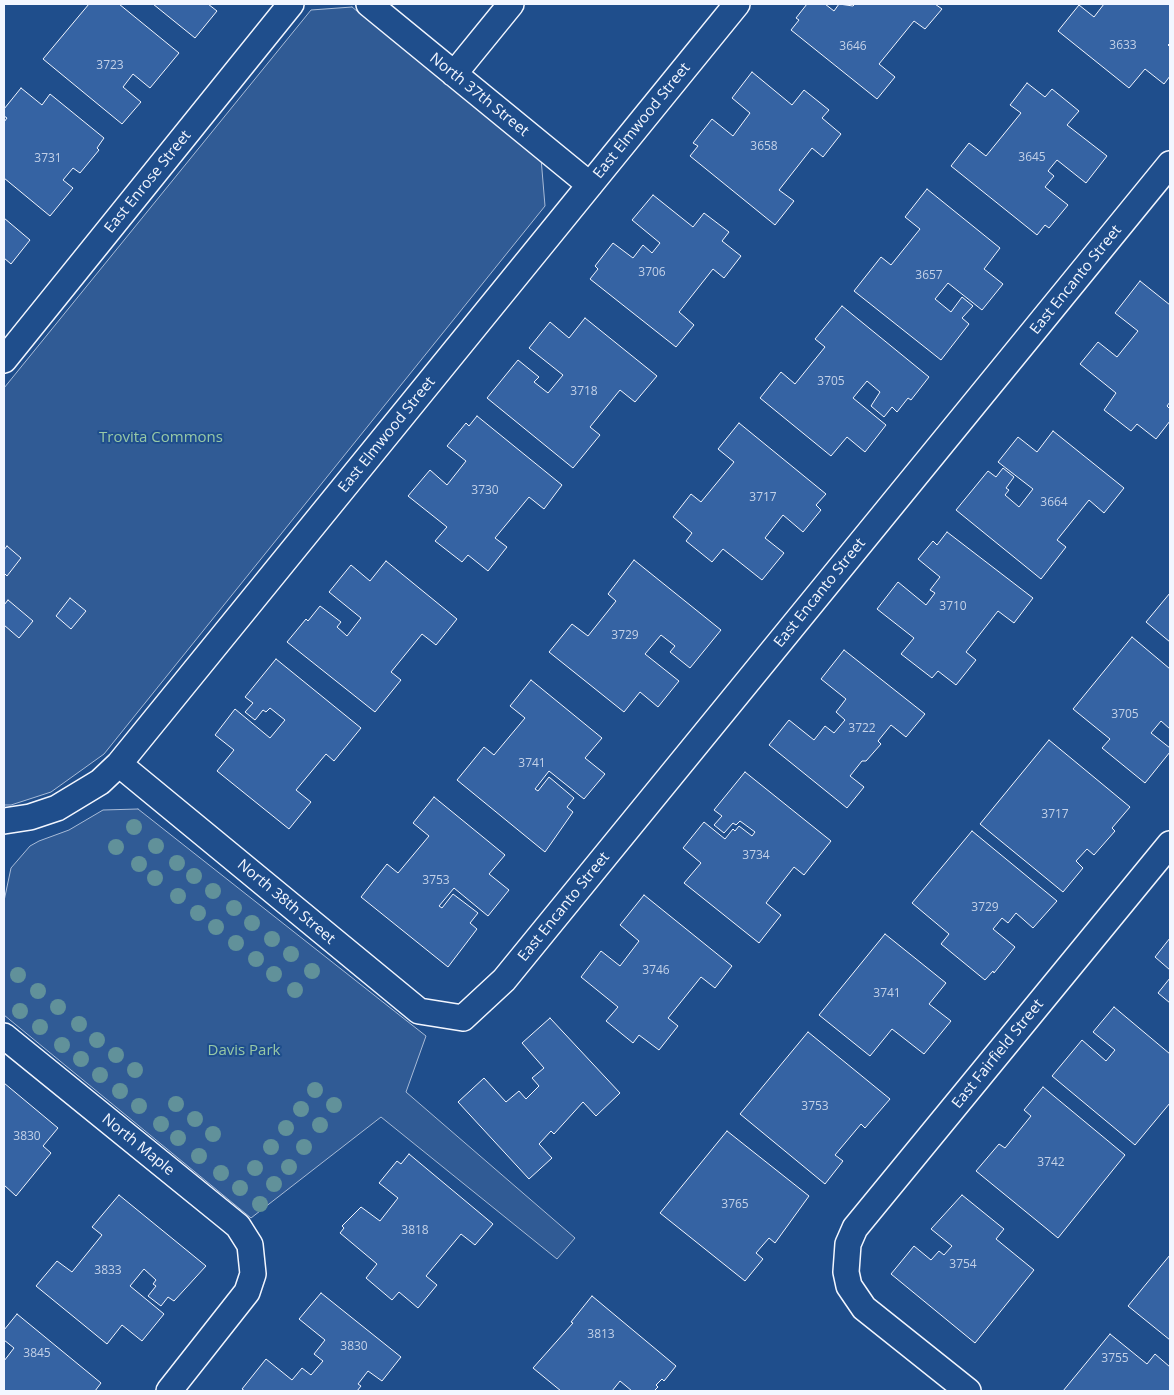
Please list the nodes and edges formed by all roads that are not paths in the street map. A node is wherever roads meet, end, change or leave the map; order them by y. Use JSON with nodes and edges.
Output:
{"nodes":[{"id":1,"x":292,"y":4,"type":"edge"},
{"id":2,"x":368,"y":4,"type":"edge"},
{"id":3,"x":511,"y":4,"type":"edge"},
{"id":4,"x":737,"y":4,"type":"edge"},
{"id":5,"x":454,"y":74,"type":"junction"},
{"id":6,"x":1170,"y":164,"type":"edge"},
{"id":7,"x":590,"y":185,"type":"junction"},
{"id":8,"x":4,"y":360,"type":"edge"},
{"id":9,"x":119,"y":764,"type":"junction"},
{"id":10,"x":4,"y":822,"type":"edge"},
{"id":11,"x":1170,"y":844,"type":"edge"},
{"id":12,"x":464,"y":1018,"type":"joint"},
{"id":13,"x":4,"y":1036,"type":"edge"},
{"id":14,"x":169,"y":1391,"type":"edge"},
{"id":15,"x":968,"y":1391,"type":"edge"}],
"edges":[{"from":1,"to":8,"type":"street","name":"East Enrose Street"},
{"from":2,"to":5,"type":"street","name":"North 37th Street"},
{"from":3,"to":5,"type":"street"},
{"from":4,"to":7,"type":"street","name":"East Elmwood Street"},
{"from":5,"to":7,"type":"street","name":"North 37th Street"},
{"from":6,"to":12,"type":"street","name":"East Encanto Street"},
{"from":7,"to":9,"type":"street","name":"East Elmwood Street"},
{"from":9,"to":10,"type":"street","name":"East Elmwood Street"},
{"from":9,"to":12,"type":"street","name":"North 38th Street"},
{"from":11,"to":15,"type":"street","name":"East Fairfield Street"},
{"from":13,"to":14,"type":"street","name":"North Maple"}]}
